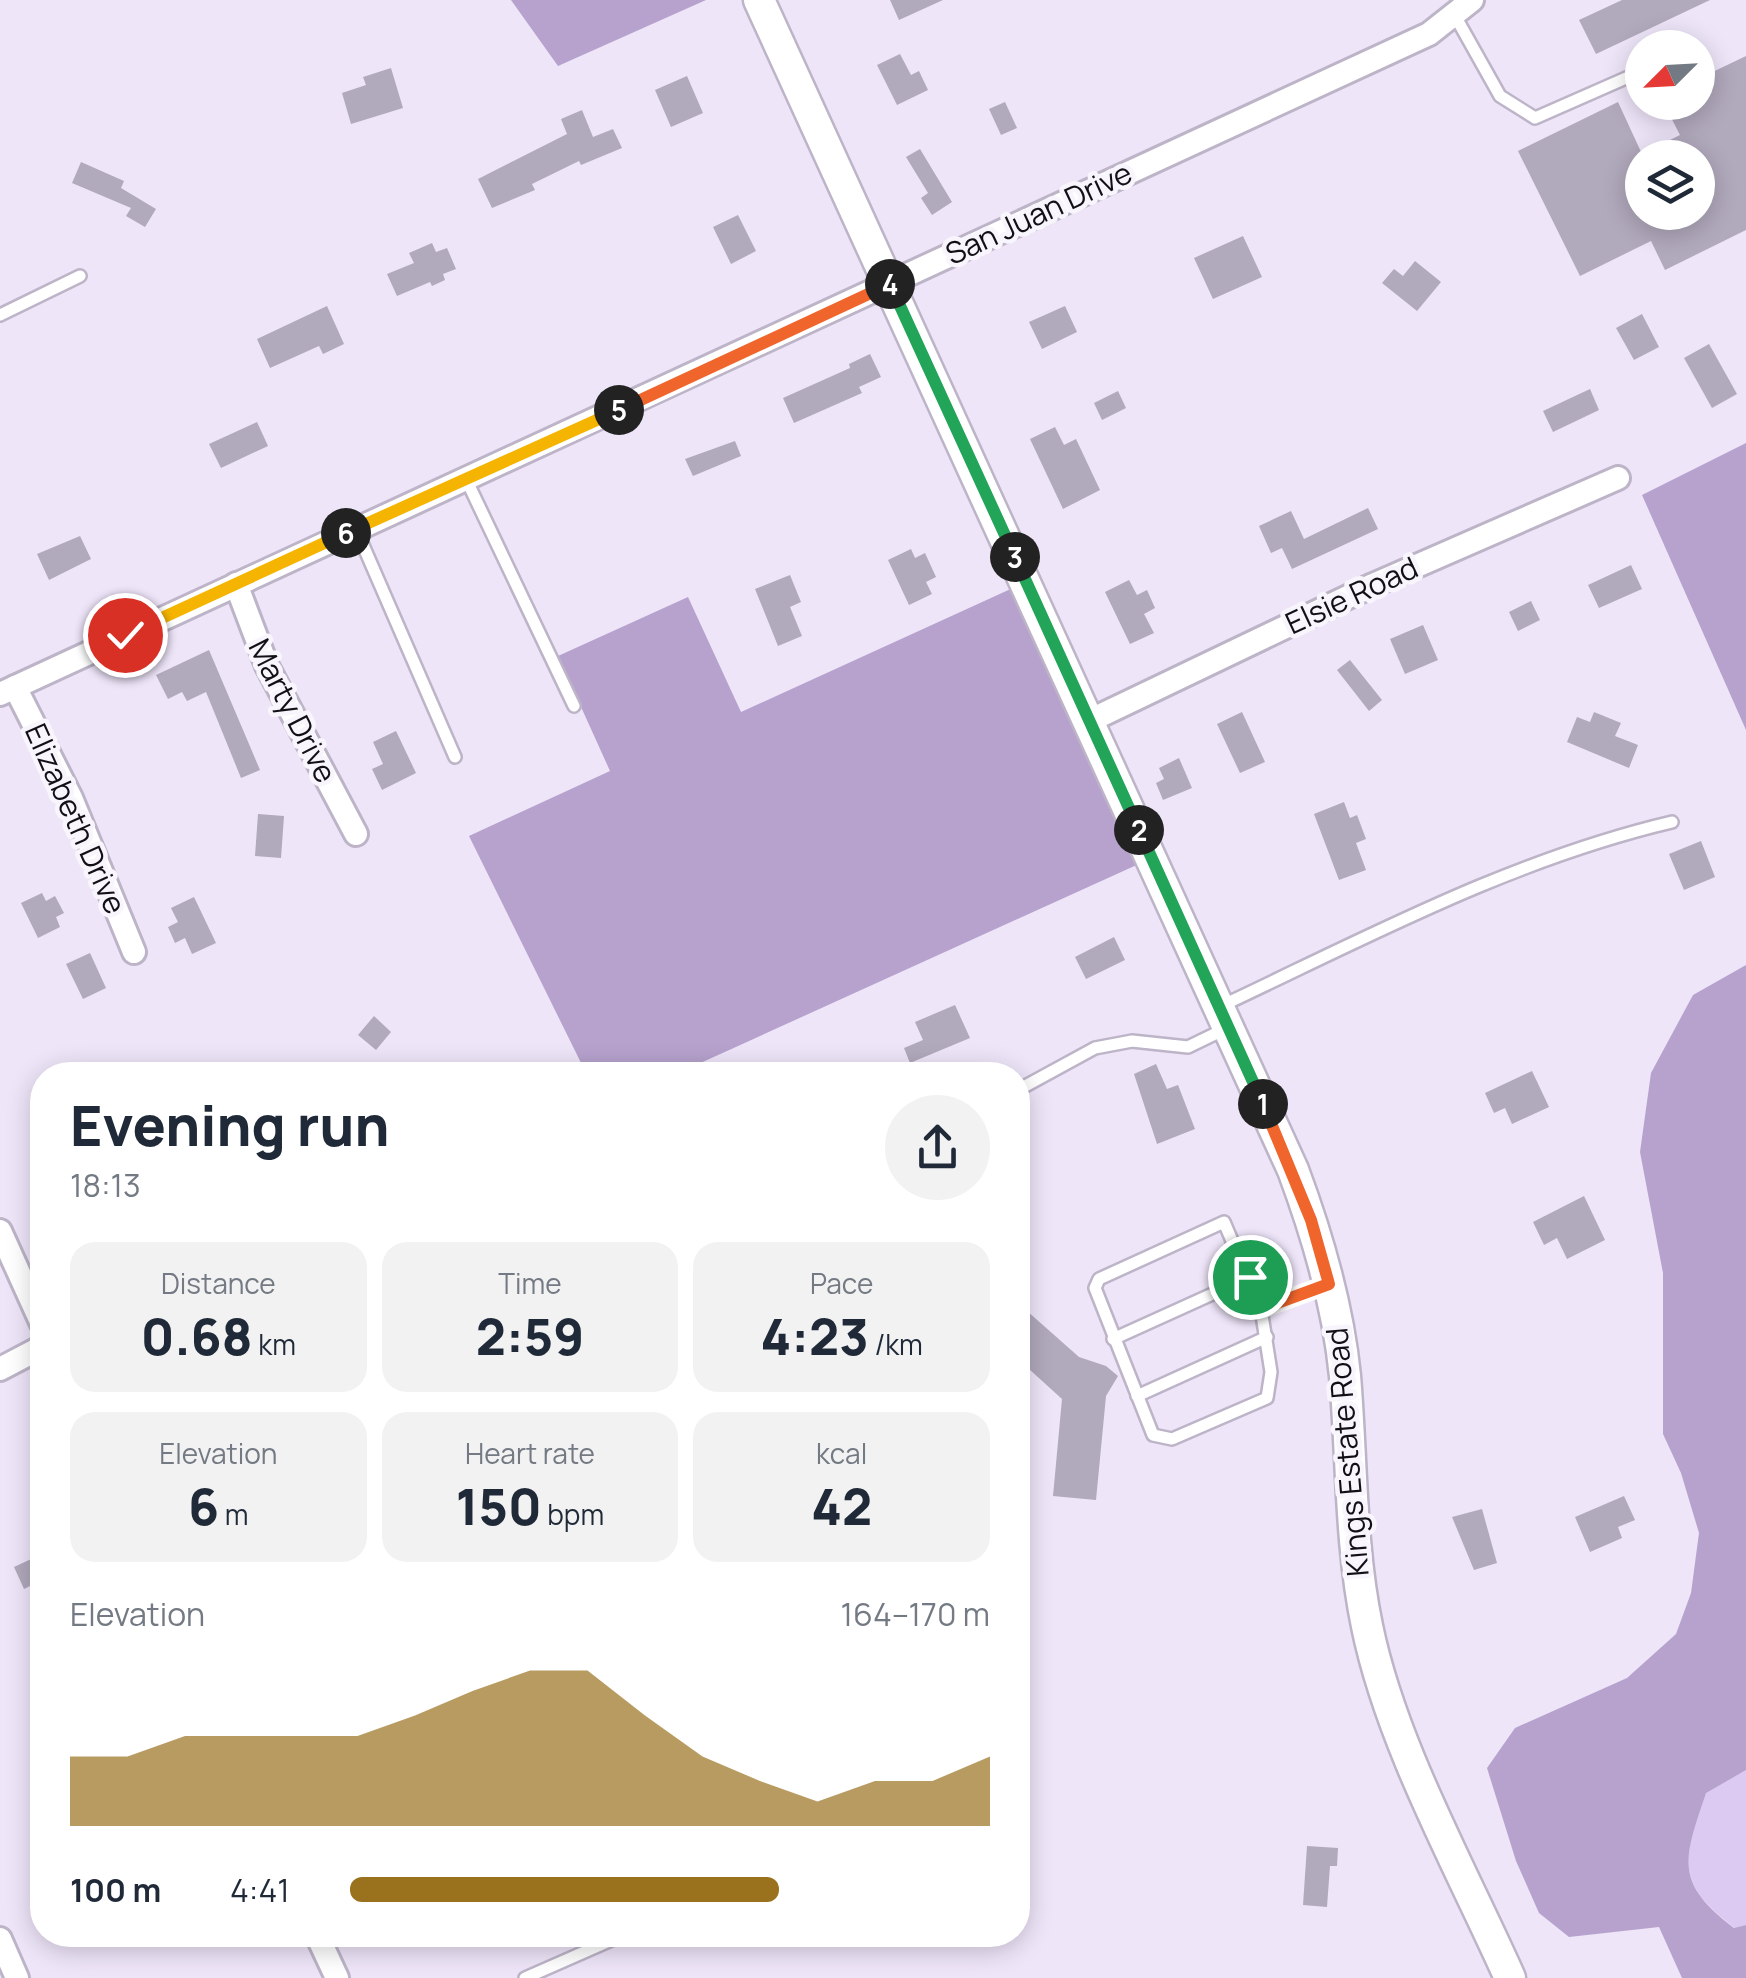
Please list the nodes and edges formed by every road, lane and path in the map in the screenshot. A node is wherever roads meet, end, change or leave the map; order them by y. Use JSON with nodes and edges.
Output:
{"nodes":[{"id":1,"x":759,"y":0,"type":"edge"},
{"id":2,"x":1463,"y":7,"type":"edge"},
{"id":3,"x":1625,"y":78,"type":"edge"},
{"id":4,"x":80,"y":276,"type":"dead end"},
{"id":5,"x":889,"y":283,"type":"junction"},
{"id":6,"x":0,"y":315,"type":"edge"},
{"id":7,"x":1618,"y":478,"type":"dead end"},
{"id":8,"x":466,"y":479,"type":"junction"},
{"id":9,"x":356,"y":529,"type":"junction"},
{"id":10,"x":236,"y":584,"type":"junction"},
{"id":11,"x":7,"y":690,"type":"edge"},
{"id":12,"x":574,"y":706,"type":"dead end"},
{"id":13,"x":1089,"y":721,"type":"junction"},
{"id":14,"x":454,"y":757,"type":"dead end"},
{"id":15,"x":1672,"y":822,"type":"dead end"},
{"id":16,"x":356,"y":834,"type":"dead end"},
{"id":17,"x":134,"y":952,"type":"dead end"},
{"id":18,"x":1224,"y":1017,"type":"junction"},
{"id":19,"x":1030,"y":1083,"type":"edge"},
{"id":20,"x":0,"y":1230,"type":"edge"},
{"id":21,"x":1250,"y":1277,"type":"junction"},
{"id":22,"x":1329,"y":1284,"type":"junction"},
{"id":23,"x":30,"y":1297,"type":"edge"},
{"id":24,"x":1261,"y":1309,"type":"junction"},
{"id":25,"x":1267,"y":1338,"type":"junction"},
{"id":26,"x":1113,"y":1340,"type":"junction"},
{"id":27,"x":30,"y":1353,"type":"edge"},
{"id":28,"x":0,"y":1369,"type":"edge"},
{"id":29,"x":1137,"y":1396,"type":"junction"},
{"id":30,"x":0,"y":1939,"type":"edge"},
{"id":31,"x":323,"y":1947,"type":"edge"},
{"id":32,"x":596,"y":1947,"type":"edge"},
{"id":33,"x":17,"y":1978,"type":"edge"},
{"id":34,"x":337,"y":1978,"type":"edge"},
{"id":35,"x":525,"y":1978,"type":"edge"},
{"id":36,"x":1510,"y":1978,"type":"edge"}],
"edges":[{"from":1,"to":5,"type":"street","name":"Kings Estate Road"},
{"from":2,"to":3,"type":"lane"},
{"from":2,"to":5,"type":"street","name":"San Juan Drive"},
{"from":4,"to":6,"type":"lane"},
{"from":5,"to":8,"type":"street","name":"San Juan Drive"},
{"from":5,"to":13,"type":"street","name":"Kings Estate Road"},
{"from":7,"to":13,"type":"street","name":"Elsie Road"},
{"from":8,"to":9,"type":"street","name":"San Juan Drive"},
{"from":8,"to":12,"type":"lane"},
{"from":9,"to":10,"type":"street","name":"San Juan Drive"},
{"from":9,"to":14,"type":"lane"},
{"from":10,"to":11,"type":"street","name":"San Juan Drive"},
{"from":10,"to":16,"type":"street","name":"Marty Drive"},
{"from":11,"to":17,"type":"street","name":"Elizabeth Drive"},
{"from":13,"to":18,"type":"street","name":"Kings Estate Road"},
{"from":15,"to":18,"type":"lane"},
{"from":18,"to":19,"type":"lane"},
{"from":18,"to":22,"type":"street","name":"Kings Estate Road"},
{"from":20,"to":23,"type":"street"},
{"from":21,"to":24,"type":"lane"},
{"from":21,"to":26,"type":"lane"},
{"from":21,"to":26,"type":"lane"},
{"from":22,"to":24,"type":"lane"},
{"from":22,"to":36,"type":"street","name":"Kings Estate Road"},
{"from":24,"to":25,"type":"lane"},
{"from":25,"to":29,"type":"lane"},
{"from":25,"to":29,"type":"lane"},
{"from":26,"to":29,"type":"lane"},
{"from":27,"to":28,"type":"street"},
{"from":30,"to":33,"type":"street"},
{"from":31,"to":34,"type":"street"},
{"from":32,"to":35,"type":"lane"}]}
